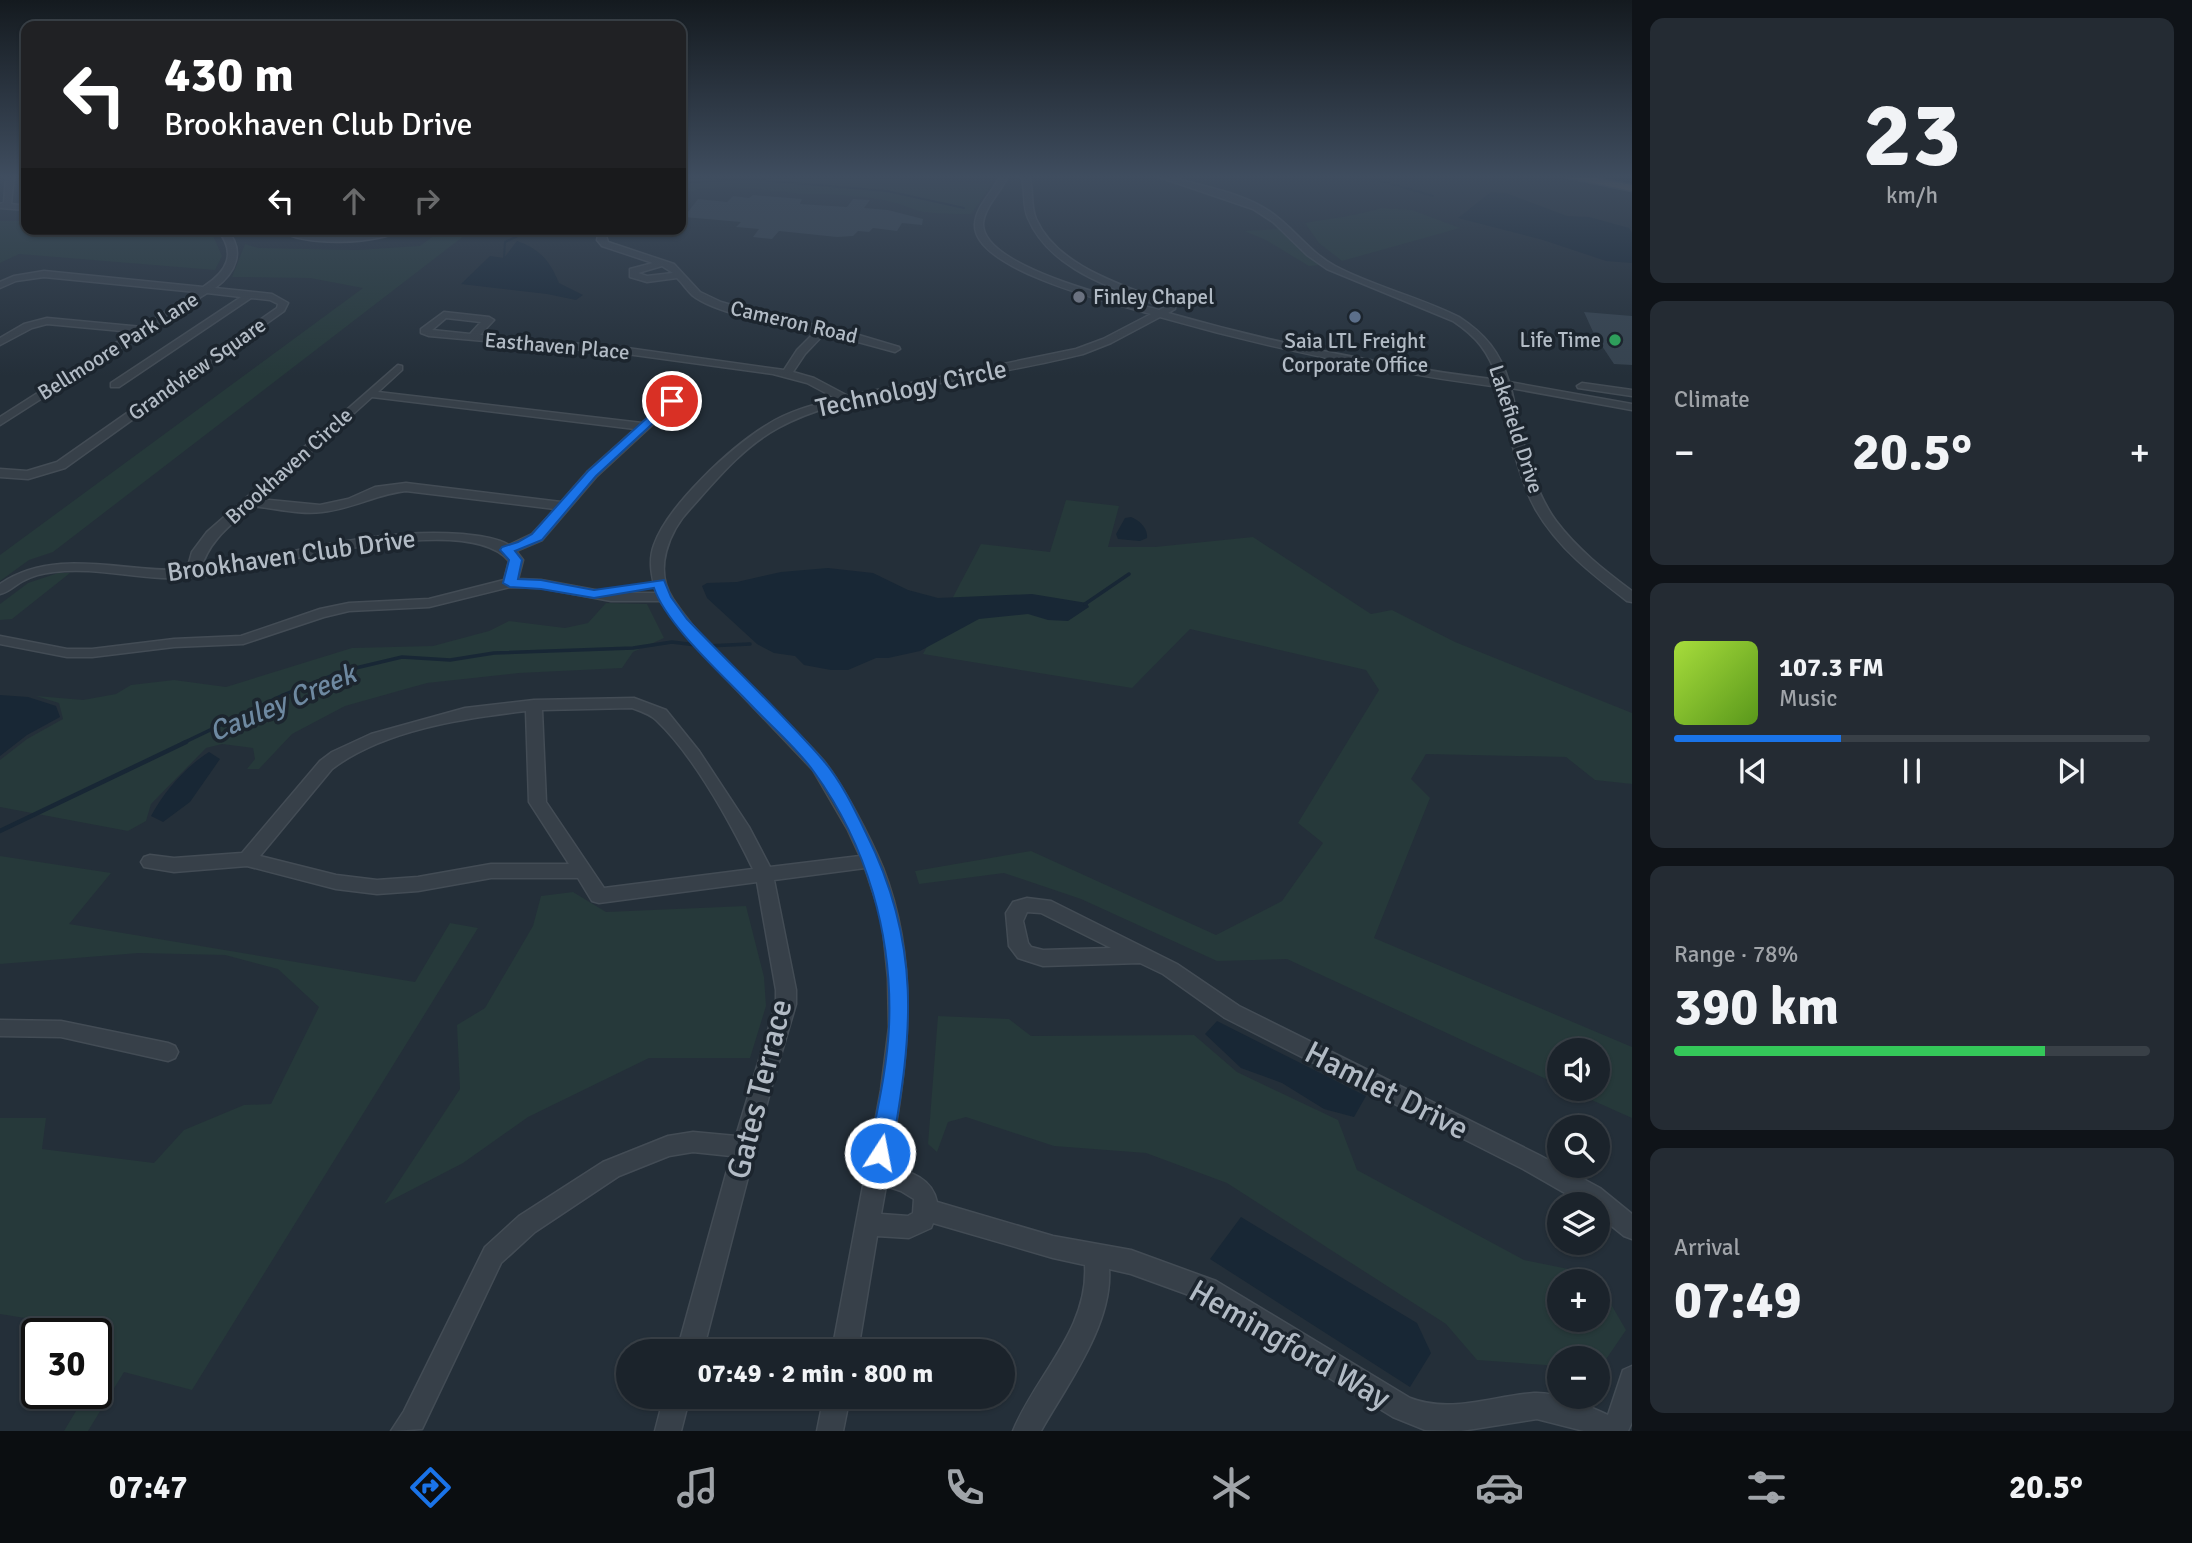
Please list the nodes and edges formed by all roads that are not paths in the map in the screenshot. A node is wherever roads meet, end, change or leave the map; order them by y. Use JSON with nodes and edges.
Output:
{"nodes":[{"id":1,"x":232,"y":243,"type":"edge"},
{"id":2,"x":604,"y":243,"type":"edge"},
{"id":3,"x":989,"y":243,"type":"edge"},
{"id":4,"x":1049,"y":243,"type":"edge"},
{"id":5,"x":1298,"y":243,"type":"edge"},
{"id":6,"x":664,"y":263,"type":"junction"},
{"id":7,"x":680,"y":275,"type":"junction"},
{"id":8,"x":0,"y":285,"type":"edge"},
{"id":9,"x":205,"y":291,"type":"junction"},
{"id":10,"x":247,"y":297,"type":"dead end"},
{"id":11,"x":1166,"y":310,"type":"junction"},
{"id":12,"x":824,"y":329,"type":"junction"},
{"id":13,"x":144,"y":330,"type":"junction"},
{"id":14,"x":472,"y":338,"type":"junction"},
{"id":15,"x":0,"y":342,"type":"edge"},
{"id":16,"x":895,"y":349,"type":"dead end"},
{"id":17,"x":398,"y":368,"type":"dead end"},
{"id":18,"x":788,"y":373,"type":"junction"},
{"id":19,"x":1502,"y":380,"type":"junction"},
{"id":20,"x":115,"y":385,"type":"dead end"},
{"id":21,"x":1632,"y":393,"type":"edge"},
{"id":22,"x":370,"y":394,"type":"junction"},
{"id":23,"x":845,"y":399,"type":"junction"},
{"id":24,"x":672,"y":401,"type":"dead end"},
{"id":25,"x":1632,"y":407,"type":"edge"},
{"id":26,"x":0,"y":422,"type":"edge"},
{"id":27,"x":642,"y":426,"type":"junction"},
{"id":28,"x":0,"y":473,"type":"edge"},
{"id":29,"x":250,"y":502,"type":"junction"},
{"id":30,"x":562,"y":506,"type":"junction"},
{"id":31,"x":506,"y":550,"type":"junction"},
{"id":32,"x":194,"y":573,"type":"junction"},
{"id":33,"x":510,"y":583,"type":"junction"},
{"id":34,"x":0,"y":590,"type":"edge"},
{"id":35,"x":662,"y":590,"type":"junction"},
{"id":36,"x":1632,"y":598,"type":"edge"},
{"id":37,"x":0,"y":640,"type":"edge"},
{"id":38,"x":534,"y":705,"type":"junction"},
{"id":39,"x":247,"y":859,"type":"junction"},
{"id":40,"x":871,"y":861,"type":"junction"},
{"id":41,"x":150,"y":862,"type":"dead end"},
{"id":42,"x":583,"y":872,"type":"junction"},
{"id":43,"x":764,"y":873,"type":"junction"},
{"id":44,"x":1140,"y":955,"type":"junction"},
{"id":45,"x":0,"y":1028,"type":"edge"},
{"id":46,"x":167,"y":1052,"type":"dead end"},
{"id":47,"x":745,"y":1147,"type":"junction"},
{"id":48,"x":876,"y":1173,"type":"junction"},
{"id":49,"x":927,"y":1210,"type":"junction"},
{"id":50,"x":867,"y":1224,"type":"junction"},
{"id":51,"x":1632,"y":1228,"type":"edge"},
{"id":52,"x":1096,"y":1255,"type":"junction"},
{"id":53,"x":693,"y":1339,"type":"edge"},
{"id":54,"x":847,"y":1339,"type":"edge"},
{"id":55,"x":1632,"y":1379,"type":"edge"},
{"id":56,"x":674,"y":1409,"type":"edge"},
{"id":57,"x":834,"y":1409,"type":"edge"},
{"id":58,"x":404,"y":1431,"type":"edge"},
{"id":59,"x":668,"y":1431,"type":"edge"},
{"id":60,"x":831,"y":1431,"type":"edge"},
{"id":61,"x":1026,"y":1431,"type":"edge"},
{"id":62,"x":1614,"y":1431,"type":"edge"}],
"edges":[{"from":1,"to":9,"type":"street","name":"Bellmoore Park Lane"},
{"from":2,"to":6,"type":"street","name":"Cameron Road"},
{"from":3,"to":11,"type":"street"},
{"from":4,"to":11,"type":"street"},
{"from":5,"to":19,"type":"street","name":"Lakefield Drive"},
{"from":6,"to":7,"type":"street","name":"Cameron Road"},
{"from":6,"to":7,"type":"street"},
{"from":7,"to":12,"type":"street","name":"Cameron Road"},
{"from":8,"to":9,"type":"street","name":"Grandview Square"},
{"from":9,"to":13,"type":"street","name":"Bellmoore Park Lane"},
{"from":9,"to":28,"type":"street","name":"Grandview Square"},
{"from":10,"to":20,"type":"street"},
{"from":11,"to":19,"type":"street"},
{"from":11,"to":23,"type":"street","name":"Technology Circle"},
{"from":12,"to":16,"type":"street","name":"Cameron Road"},
{"from":12,"to":18,"type":"street"},
{"from":13,"to":15,"type":"street"},
{"from":13,"to":26,"type":"street","name":"Bellmoore Park Lane"},
{"from":14,"to":14,"type":"street","name":"Easthaven Place"},
{"from":14,"to":18,"type":"street","name":"Easthaven Place"},
{"from":17,"to":22,"type":"street","name":"Brookhaven Circle"},
{"from":18,"to":23,"type":"street","name":"Easthaven Place"},
{"from":19,"to":21,"type":"street"},
{"from":19,"to":25,"type":"street"},
{"from":19,"to":36,"type":"street","name":"Lakefield Drive"},
{"from":22,"to":27,"type":"street"},
{"from":22,"to":29,"type":"street","name":"Brookhaven Circle"},
{"from":23,"to":35,"type":"street","name":"Technology Circle"},
{"from":24,"to":27,"type":"street"},
{"from":27,"to":30,"type":"street"},
{"from":29,"to":30,"type":"street"},
{"from":29,"to":32,"type":"street","name":"Brookhaven Circle"},
{"from":30,"to":31,"type":"street"},
{"from":31,"to":32,"type":"street","name":"Brookhaven Club Drive"},
{"from":31,"to":33,"type":"street"},
{"from":32,"to":34,"type":"street","name":"Brookhaven Club Drive"},
{"from":33,"to":35,"type":"street"},
{"from":33,"to":37,"type":"street"},
{"from":35,"to":40,"type":"street"},
{"from":38,"to":39,"type":"street"},
{"from":38,"to":42,"type":"street"},
{"from":38,"to":43,"type":"street","name":"Gates Terrace"},
{"from":39,"to":41,"type":"street"},
{"from":39,"to":42,"type":"street"},
{"from":40,"to":43,"type":"street"},
{"from":40,"to":48,"type":"street"},
{"from":42,"to":43,"type":"street"},
{"from":43,"to":47,"type":"street","name":"Gates Terrace"},
{"from":44,"to":44,"type":"street","name":"Hamlet Drive"},
{"from":44,"to":51,"type":"street","name":"Hamlet Drive"},
{"from":45,"to":46,"type":"street"},
{"from":47,"to":53,"type":"street","name":"Gates Terrace"},
{"from":47,"to":58,"type":"street"},
{"from":48,"to":49,"type":"street"},
{"from":48,"to":50,"type":"street"},
{"from":49,"to":50,"type":"street"},
{"from":49,"to":52,"type":"street","name":"Hemingford Way"},
{"from":50,"to":54,"type":"street"},
{"from":52,"to":61,"type":"street"},
{"from":52,"to":62,"type":"street","name":"Hemingford Way"},
{"from":55,"to":62,"type":"street"},
{"from":56,"to":59,"type":"street"},
{"from":57,"to":60,"type":"street"}]}
